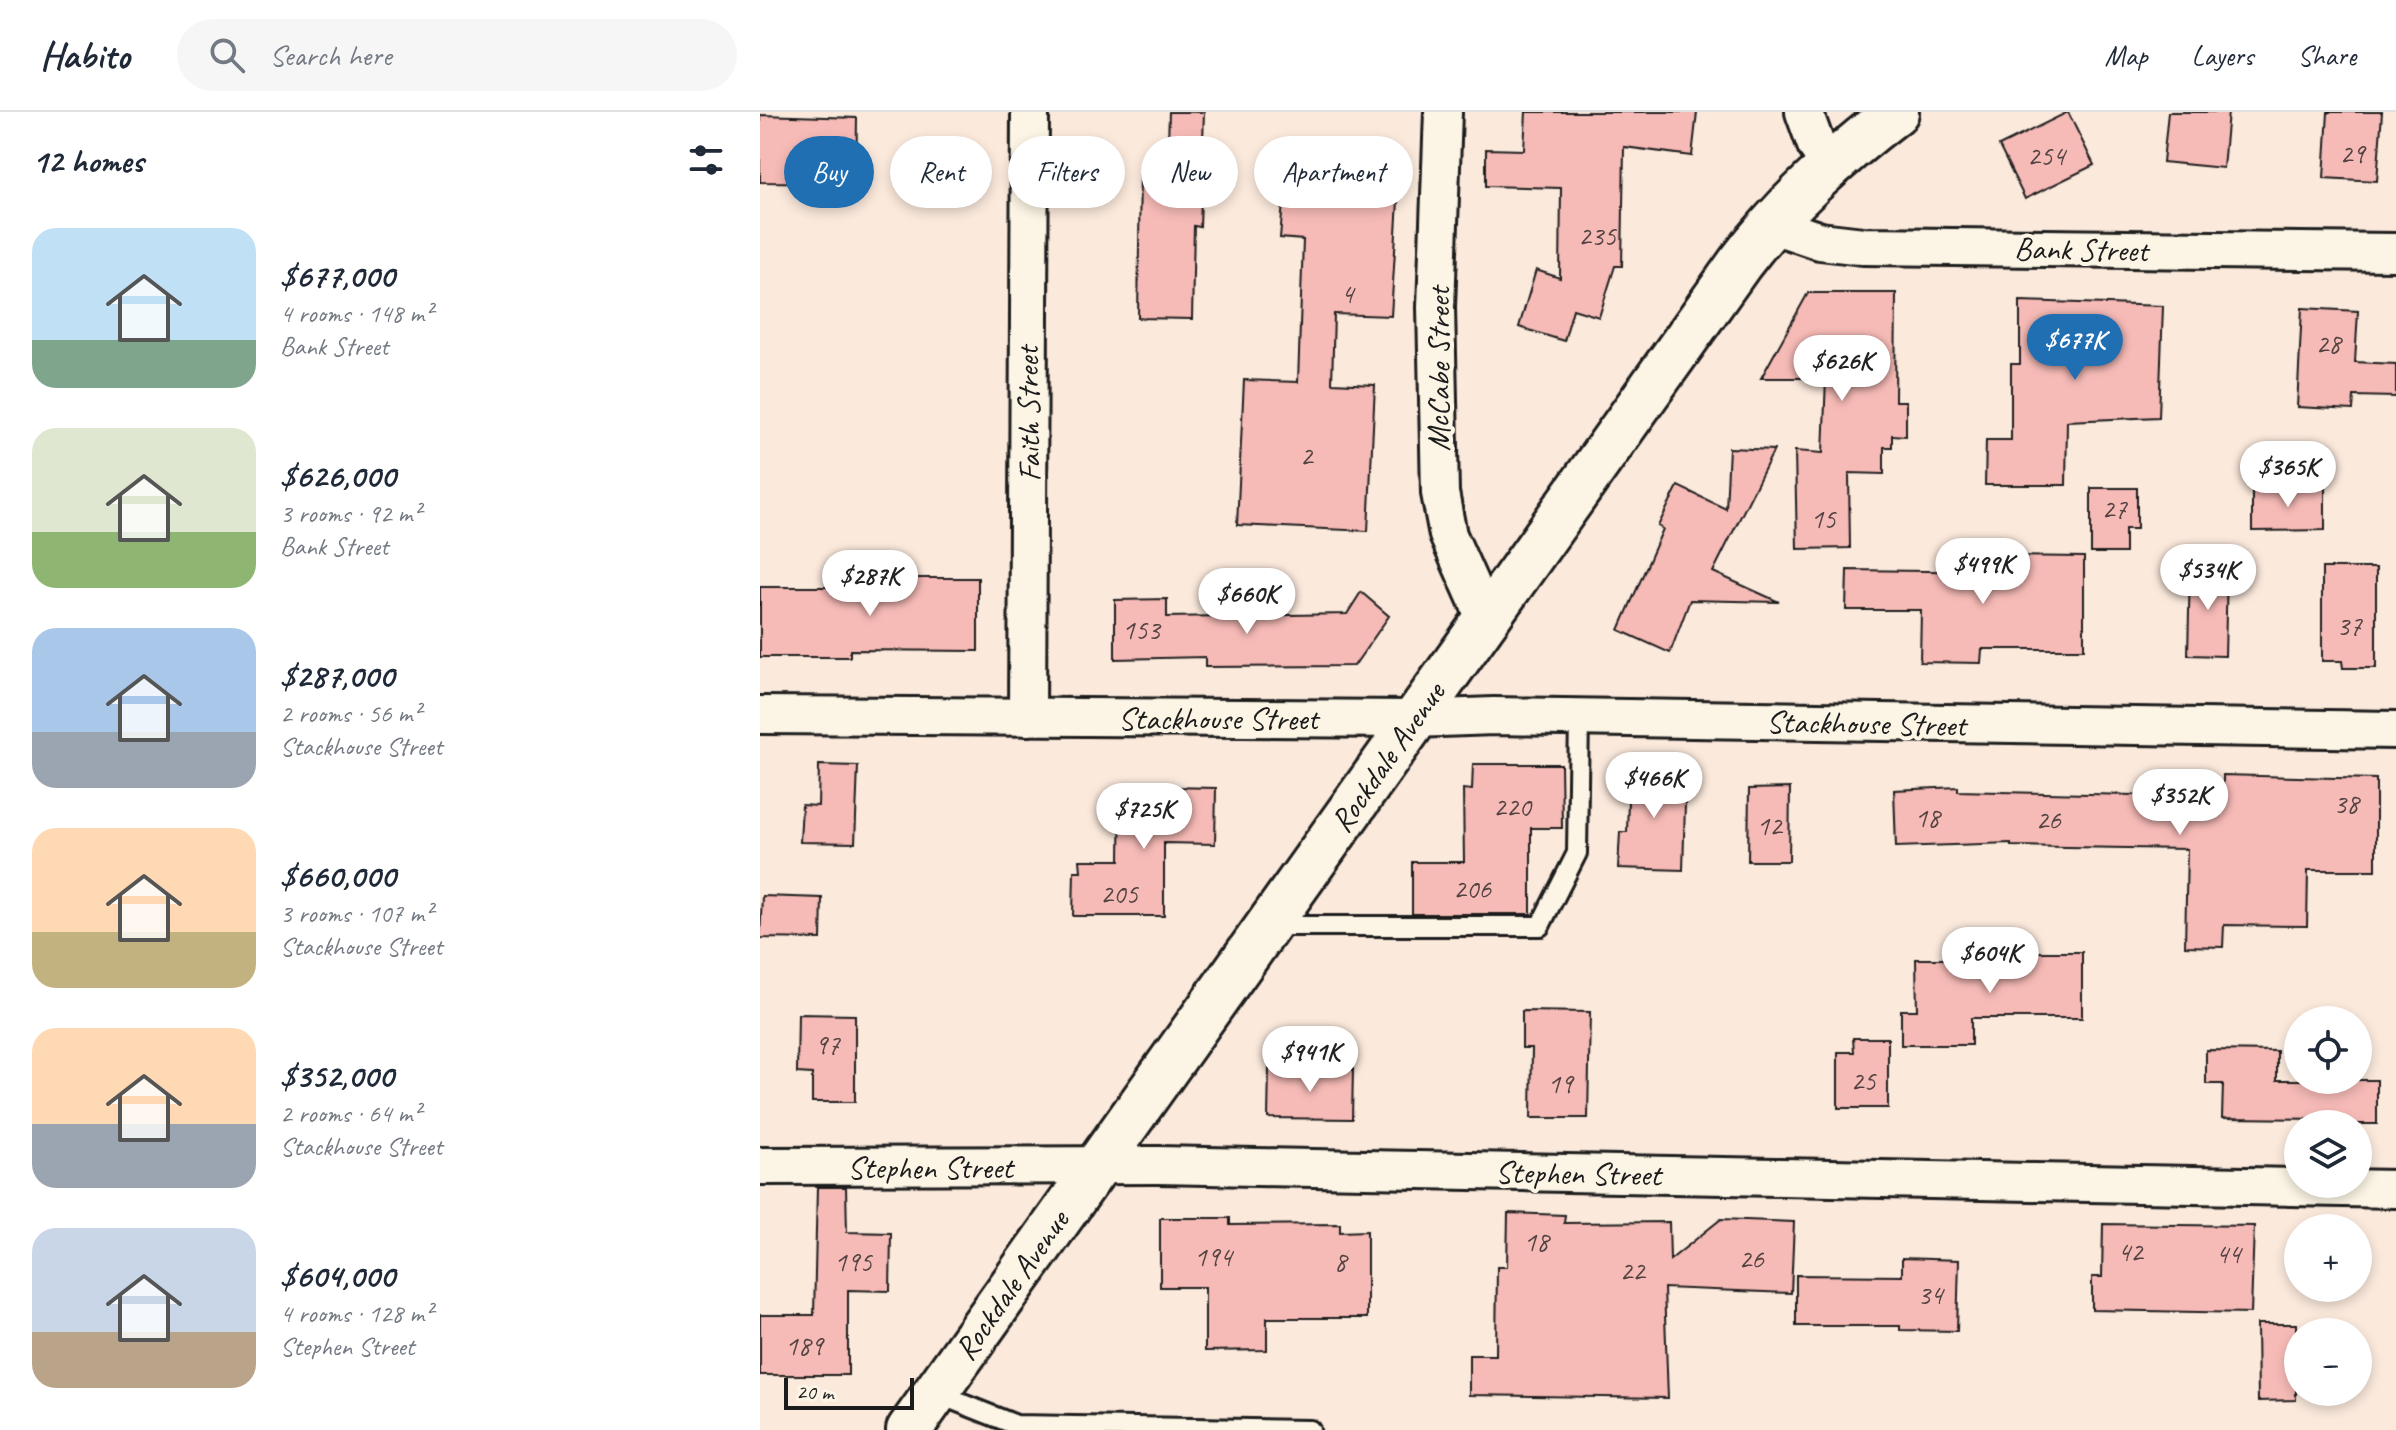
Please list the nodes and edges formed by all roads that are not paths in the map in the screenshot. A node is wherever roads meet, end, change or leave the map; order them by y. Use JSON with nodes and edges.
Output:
{"nodes":[{"id":1,"x":1030,"y":112,"type":"edge"},
{"id":2,"x":1443,"y":112,"type":"edge"},
{"id":3,"x":1804,"y":112,"type":"edge"},
{"id":4,"x":1896,"y":112,"type":"edge"},
{"id":5,"x":1830,"y":165,"type":"junction"},
{"id":6,"x":1770,"y":224,"type":"junction"},
{"id":7,"x":2396,"y":252,"type":"edge"},
{"id":8,"x":1485,"y":618,"type":"junction"},
{"id":9,"x":760,"y":715,"type":"edge"},
{"id":10,"x":1027,"y":717,"type":"junction"},
{"id":11,"x":1579,"y":718,"type":"junction"},
{"id":12,"x":1414,"y":719,"type":"junction"},
{"id":13,"x":2396,"y":730,"type":"edge"},
{"id":14,"x":1270,"y":926,"type":"junction"},
{"id":15,"x":760,"y":1166,"type":"edge"},
{"id":16,"x":1093,"y":1167,"type":"junction"},
{"id":17,"x":2396,"y":1189,"type":"edge"},
{"id":18,"x":935,"y":1393,"type":"junction"},
{"id":19,"x":909,"y":1430,"type":"edge"},
{"id":20,"x":1310,"y":1430,"type":"edge"}],
"edges":[{"from":1,"to":10,"type":"street","name":"Faith Street"},
{"from":2,"to":8,"type":"street","name":"McCabe Street"},
{"from":3,"to":5,"type":"street"},
{"from":4,"to":5,"type":"main road","name":"Rockdale Avenue"},
{"from":5,"to":6,"type":"main road","name":"Rockdale Avenue"},
{"from":6,"to":7,"type":"street","name":"Bank Street"},
{"from":6,"to":8,"type":"main road","name":"Rockdale Avenue"},
{"from":8,"to":12,"type":"main road","name":"Rockdale Avenue"},
{"from":9,"to":10,"type":"street","name":"Stackhouse Street"},
{"from":10,"to":12,"type":"street","name":"Stackhouse Street"},
{"from":11,"to":12,"type":"street","name":"Stackhouse Street"},
{"from":11,"to":13,"type":"street","name":"Stackhouse Street"},
{"from":11,"to":14,"type":"lane"},
{"from":12,"to":14,"type":"main road","name":"Rockdale Avenue"},
{"from":14,"to":16,"type":"main road","name":"Rockdale Avenue"},
{"from":15,"to":16,"type":"street","name":"Stephen Street"},
{"from":16,"to":17,"type":"street","name":"Stephen Street"},
{"from":16,"to":18,"type":"main road","name":"Rockdale Avenue"},
{"from":18,"to":19,"type":"main road","name":"Rockdale Avenue"},
{"from":18,"to":20,"type":"lane"}]}
